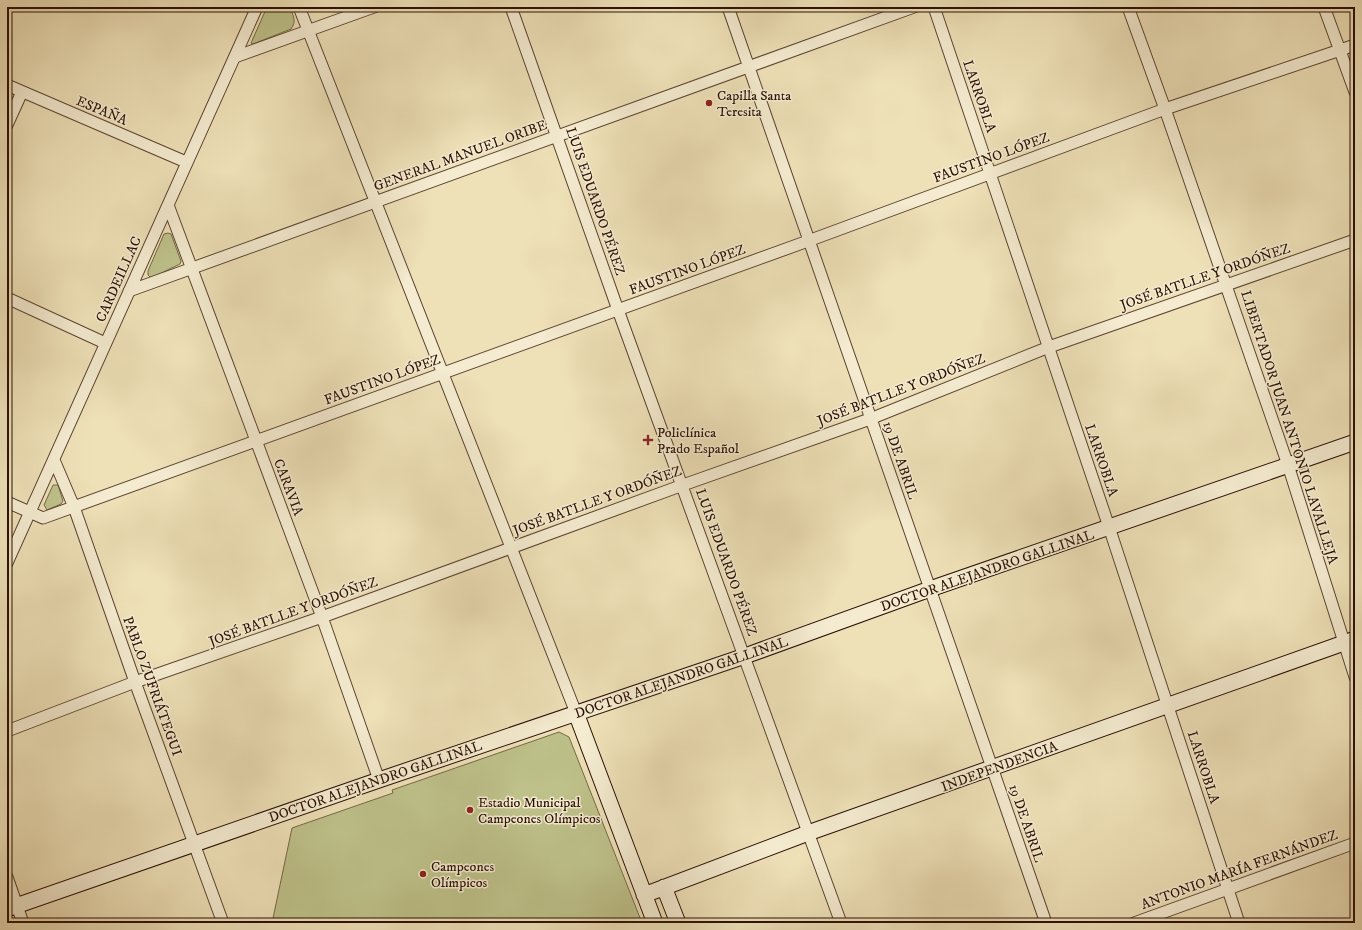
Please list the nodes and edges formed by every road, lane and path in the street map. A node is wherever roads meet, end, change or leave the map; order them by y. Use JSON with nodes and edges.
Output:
{"nodes":[{"id":1,"x":255,"y":7,"type":"edge"},
{"id":2,"x":299,"y":7,"type":"edge"},
{"id":3,"x":374,"y":7,"type":"edge"},
{"id":4,"x":511,"y":7,"type":"edge"},
{"id":5,"x":728,"y":7,"type":"edge"},
{"id":6,"x":914,"y":7,"type":"edge"},
{"id":7,"x":934,"y":7,"type":"edge"},
{"id":8,"x":1128,"y":7,"type":"edge"},
{"id":9,"x":1324,"y":7,"type":"edge"},
{"id":10,"x":310,"y":32,"type":"junction"},
{"id":11,"x":1355,"y":45,"type":"edge"},
{"id":12,"x":1340,"y":51,"type":"junction"},
{"id":13,"x":235,"y":57,"type":"junction"},
{"id":14,"x":748,"y":67,"type":"junction"},
{"id":15,"x":7,"y":85,"type":"edge"},
{"id":16,"x":22,"y":92,"type":"junction"},
{"id":17,"x":1355,"y":92,"type":"edge"},
{"id":18,"x":1165,"y":109,"type":"junction"},
{"id":19,"x":7,"y":125,"type":"edge"},
{"id":20,"x":557,"y":136,"type":"junction"},
{"id":21,"x":186,"y":162,"type":"junction"},
{"id":22,"x":991,"y":173,"type":"junction"},
{"id":23,"x":376,"y":202,"type":"junction"},
{"id":24,"x":168,"y":205,"type":"junction"},
{"id":25,"x":1355,"y":240,"type":"edge"},
{"id":26,"x":808,"y":241,"type":"junction"},
{"id":27,"x":193,"y":268,"type":"junction"},
{"id":28,"x":1226,"y":284,"type":"junction"},
{"id":29,"x":129,"y":291,"type":"junction"},
{"id":30,"x":7,"y":298,"type":"edge"},
{"id":31,"x":618,"y":310,"type":"junction"},
{"id":32,"x":105,"y":343,"type":"junction"},
{"id":33,"x":1049,"y":347,"type":"junction"},
{"id":34,"x":443,"y":373,"type":"junction"},
{"id":35,"x":870,"y":419,"type":"junction"},
{"id":36,"x":255,"y":440,"type":"junction"},
{"id":37,"x":1355,"y":442,"type":"edge"},
{"id":38,"x":54,"y":460,"type":"junction"},
{"id":39,"x":1288,"y":465,"type":"junction"},
{"id":40,"x":683,"y":485,"type":"junction"},
{"id":41,"x":7,"y":502,"type":"edge"},
{"id":42,"x":74,"y":507,"type":"junction"},
{"id":43,"x":30,"y":512,"type":"junction"},
{"id":44,"x":1109,"y":527,"type":"junction"},
{"id":45,"x":510,"y":548,"type":"junction"},
{"id":46,"x":7,"y":564,"type":"edge"},
{"id":47,"x":930,"y":589,"type":"junction"},
{"id":48,"x":322,"y":617,"type":"junction"},
{"id":49,"x":1349,"y":641,"type":"edge"},
{"id":50,"x":745,"y":656,"type":"junction"},
{"id":51,"x":1355,"y":677,"type":"edge"},
{"id":52,"x":135,"y":682,"type":"junction"},
{"id":53,"x":1168,"y":705,"type":"junction"},
{"id":54,"x":576,"y":713,"type":"junction"},
{"id":55,"x":7,"y":731,"type":"edge"},
{"id":56,"x":992,"y":769,"type":"junction"},
{"id":57,"x":379,"y":780,"type":"junction"},
{"id":58,"x":808,"y":833,"type":"junction"},
{"id":59,"x":1355,"y":843,"type":"edge"},
{"id":60,"x":193,"y":844,"type":"junction"},
{"id":61,"x":7,"y":876,"type":"edge"},
{"id":62,"x":664,"y":887,"type":"junction"},
{"id":63,"x":1228,"y":889,"type":"junction"},
{"id":64,"x":644,"y":895,"type":"junction"},
{"id":65,"x":12,"y":907,"type":"edge"},
{"id":66,"x":23,"y":923,"type":"edge"},
{"id":67,"x":223,"y":923,"type":"edge"},
{"id":68,"x":656,"y":923,"type":"edge"},
{"id":69,"x":678,"y":923,"type":"edge"},
{"id":70,"x":841,"y":923,"type":"edge"},
{"id":71,"x":1046,"y":923,"type":"edge"},
{"id":72,"x":1134,"y":923,"type":"edge"},
{"id":73,"x":1240,"y":923,"type":"edge"}],
"edges":[{"from":1,"to":13,"type":"street","name":"CARDEILLAC"},
{"from":2,"to":10,"type":"street"},
{"from":3,"to":10,"type":"street"},
{"from":4,"to":20,"type":"street","name":"LUIS EDUARDO PÉREZ"},
{"from":5,"to":14,"type":"street","name":"19 DE ABRIL"},
{"from":6,"to":14,"type":"street","name":"GENERAL MANUEL ORIBE"},
{"from":7,"to":22,"type":"street","name":"LARROBLA"},
{"from":8,"to":18,"type":"street","name":"LIBERTADOR JUAN ANTONIO LAVALLEJA"},
{"from":9,"to":12,"type":"street"},
{"from":10,"to":13,"type":"street"},
{"from":10,"to":23,"type":"street"},
{"from":11,"to":12,"type":"street","name":"FAUSTINO LÓPEZ"},
{"from":12,"to":17,"type":"street"},
{"from":12,"to":18,"type":"street","name":"FAUSTINO LÓPEZ"},
{"from":13,"to":21,"type":"street","name":"CARDEILLAC"},
{"from":14,"to":20,"type":"street","name":"GENERAL MANUEL ORIBE"},
{"from":14,"to":26,"type":"street","name":"19 DE ABRIL"},
{"from":15,"to":16,"type":"street","name":"ESPAÑA"},
{"from":16,"to":19,"type":"street"},
{"from":16,"to":21,"type":"street","name":"ESPAÑA"},
{"from":18,"to":22,"type":"street","name":"FAUSTINO LÓPEZ"},
{"from":18,"to":28,"type":"street","name":"LIBERTADOR JUAN ANTONIO LAVALLEJA"},
{"from":20,"to":23,"type":"street","name":"GENERAL MANUEL ORIBE"},
{"from":20,"to":31,"type":"street","name":"LUIS EDUARDO PÉREZ"},
{"from":21,"to":24,"type":"street","name":"CARDEILLAC"},
{"from":22,"to":26,"type":"street","name":"FAUSTINO LÓPEZ"},
{"from":22,"to":33,"type":"street","name":"LARROBLA"},
{"from":23,"to":27,"type":"street","name":"GENERAL MANUEL ORIBE"},
{"from":23,"to":34,"type":"street"},
{"from":24,"to":27,"type":"street","name":"CARAVIA"},
{"from":24,"to":29,"type":"street","name":"CARDEILLAC"},
{"from":25,"to":28,"type":"street","name":"JOSÉ BATLLE Y ORDÓÑEZ"},
{"from":26,"to":31,"type":"street","name":"FAUSTINO LÓPEZ"},
{"from":26,"to":35,"type":"street","name":"19 DE ABRIL"},
{"from":27,"to":29,"type":"street","name":"GENERAL MANUEL ORIBE"},
{"from":27,"to":36,"type":"street","name":"CARAVIA"},
{"from":28,"to":33,"type":"street","name":"JOSÉ BATLLE Y ORDÓÑEZ"},
{"from":28,"to":39,"type":"street","name":"LIBERTADOR JUAN ANTONIO LAVALLEJA"},
{"from":29,"to":32,"type":"street","name":"CARDEILLAC"},
{"from":30,"to":32,"type":"street"},
{"from":31,"to":34,"type":"street","name":"FAUSTINO LÓPEZ"},
{"from":31,"to":40,"type":"street","name":"LUIS EDUARDO PÉREZ"},
{"from":32,"to":38,"type":"street","name":"CARDEILLAC"},
{"from":33,"to":35,"type":"street","name":"JOSÉ BATLLE Y ORDÓÑEZ"},
{"from":33,"to":44,"type":"street","name":"LARROBLA"},
{"from":34,"to":36,"type":"street","name":"FAUSTINO LÓPEZ"},
{"from":34,"to":45,"type":"street"},
{"from":35,"to":40,"type":"street","name":"JOSÉ BATLLE Y ORDÓÑEZ"},
{"from":35,"to":47,"type":"street","name":"19 DE ABRIL"},
{"from":36,"to":42,"type":"street","name":"FAUSTINO LÓPEZ"},
{"from":36,"to":48,"type":"street","name":"CARAVIA"},
{"from":37,"to":39,"type":"street","name":"DOCTOR ALEJANDRO GALLINAL"},
{"from":38,"to":42,"type":"street","name":"PABLO ZUFRIÁTEGUI"},
{"from":38,"to":43,"type":"street","name":"CARDEILLAC"},
{"from":39,"to":44,"type":"street","name":"DOCTOR ALEJANDRO GALLINAL"},
{"from":39,"to":49,"type":"street","name":"LIBERTADOR JUAN ANTONIO LAVALLEJA"},
{"from":40,"to":45,"type":"street","name":"JOSÉ BATLLE Y ORDÓÑEZ"},
{"from":40,"to":50,"type":"street","name":"LUIS EDUARDO PÉREZ"},
{"from":41,"to":43,"type":"street","name":"FAUSTINO LÓPEZ"},
{"from":42,"to":43,"type":"street","name":"FAUSTINO LÓPEZ"},
{"from":42,"to":52,"type":"street","name":"PABLO ZUFRIÁTEGUI"},
{"from":43,"to":46,"type":"street","name":"CARDEILLAC"},
{"from":44,"to":47,"type":"street","name":"DOCTOR ALEJANDRO GALLINAL"},
{"from":44,"to":53,"type":"street","name":"LARROBLA"},
{"from":45,"to":48,"type":"street","name":"JOSÉ BATLLE Y ORDÓÑEZ"},
{"from":45,"to":54,"type":"street"},
{"from":47,"to":50,"type":"street","name":"DOCTOR ALEJANDRO GALLINAL"},
{"from":47,"to":56,"type":"street","name":"19 DE ABRIL"},
{"from":48,"to":52,"type":"street","name":"JOSÉ BATLLE Y ORDÓÑEZ"},
{"from":48,"to":57,"type":"street","name":"CARAVIA"},
{"from":49,"to":51,"type":"street","name":"LIBERTADOR JUAN ANTONIO LAVALLEJA"},
{"from":49,"to":53,"type":"street","name":"INDEPENDENCIA"},
{"from":50,"to":54,"type":"street","name":"DOCTOR ALEJANDRO GALLINAL"},
{"from":50,"to":58,"type":"street","name":"LUIS EDUARDO PÉREZ"},
{"from":52,"to":55,"type":"street","name":"JOSÉ BATLLE Y ORDÓÑEZ"},
{"from":52,"to":60,"type":"street","name":"PABLO ZUFRIÁTEGUI"},
{"from":53,"to":56,"type":"street","name":"INDEPENDENCIA"},
{"from":53,"to":63,"type":"street","name":"LARROBLA"},
{"from":54,"to":57,"type":"street","name":"DOCTOR ALEJANDRO GALLINAL"},
{"from":54,"to":64,"type":"street"},
{"from":56,"to":58,"type":"street","name":"INDEPENDENCIA"},
{"from":56,"to":71,"type":"street","name":"19 DE ABRIL"},
{"from":57,"to":60,"type":"street","name":"DOCTOR ALEJANDRO GALLINAL"},
{"from":58,"to":62,"type":"street","name":"INDEPENDENCIA"},
{"from":58,"to":70,"type":"street","name":"LUIS EDUARDO PÉREZ"},
{"from":59,"to":63,"type":"street","name":"ANTONIO MARÍA FERNÁNDEZ"},
{"from":60,"to":65,"type":"street","name":"DOCTOR ALEJANDRO GALLINAL"},
{"from":60,"to":67,"type":"street","name":"PABLO ZUFRIÁTEGUI"},
{"from":61,"to":65,"type":"street"},
{"from":62,"to":64,"type":"street","name":"INDEPENDENCIA"},
{"from":62,"to":69,"type":"street"},
{"from":63,"to":72,"type":"street","name":"ANTONIO MARÍA FERNÁNDEZ"},
{"from":63,"to":73,"type":"street","name":"LARROBLA"},
{"from":64,"to":68,"type":"street"},
{"from":65,"to":66,"type":"street"}]}
